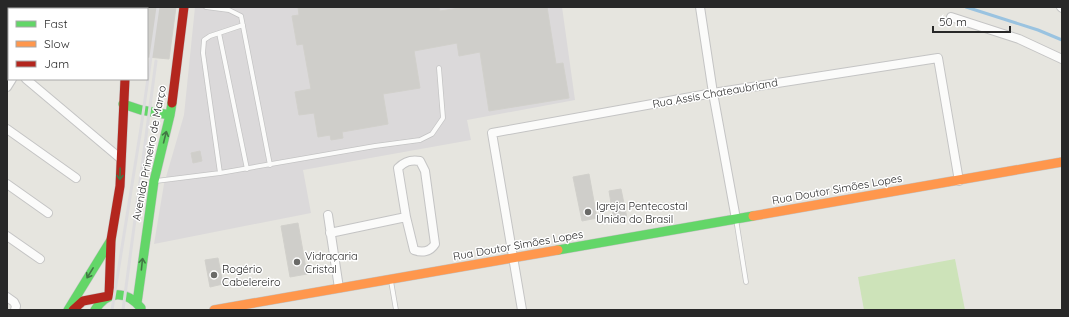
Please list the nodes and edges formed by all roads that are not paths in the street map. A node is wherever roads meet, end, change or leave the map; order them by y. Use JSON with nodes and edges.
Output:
{"nodes":[{"id":1,"x":184,"y":7,"type":"edge"},
{"id":2,"x":206,"y":7,"type":"edge"},
{"id":3,"x":700,"y":7,"type":"edge"},
{"id":4,"x":951,"y":17,"type":"dead end"},
{"id":5,"x":243,"y":25,"type":"junction"},
{"id":6,"x":219,"y":33,"type":"junction"},
{"id":7,"x":1062,"y":59,"type":"edge"},
{"id":8,"x":440,"y":68,"type":"dead end"},
{"id":9,"x":27,"y":80,"type":"edge"},
{"id":10,"x":125,"y":80,"type":"edge"},
{"id":11,"x":713,"y":93,"type":"junction"},
{"id":12,"x":123,"y":104,"type":"junction"},
{"id":13,"x":170,"y":115,"type":"junction"},
{"id":14,"x":7,"y":129,"type":"edge"},
{"id":15,"x":121,"y":159,"type":"junction"},
{"id":16,"x":1062,"y":162,"type":"edge"},
{"id":17,"x":270,"y":165,"type":"junction"},
{"id":18,"x":247,"y":169,"type":"junction"},
{"id":19,"x":220,"y":173,"type":"junction"},
{"id":20,"x":76,"y":178,"type":"dead end"},
{"id":21,"x":154,"y":181,"type":"junction"},
{"id":22,"x":958,"y":181,"type":"junction"},
{"id":23,"x":7,"y":184,"type":"edge"},
{"id":24,"x":48,"y":214,"type":"dead end"},
{"id":25,"x":328,"y":214,"type":"dead end"},
{"id":26,"x":406,"y":217,"type":"junction"},
{"id":27,"x":736,"y":219,"type":"junction"},
{"id":28,"x":330,"y":233,"type":"junction"},
{"id":29,"x":7,"y":236,"type":"edge"},
{"id":30,"x":111,"y":240,"type":"junction"},
{"id":31,"x":513,"y":257,"type":"junction"},
{"id":32,"x":40,"y":259,"type":"dead end"},
{"id":33,"x":391,"y":279,"type":"junction"},
{"id":34,"x":746,"y":282,"type":"dead end"},
{"id":35,"x":338,"y":288,"type":"junction"},
{"id":36,"x":109,"y":296,"type":"junction"},
{"id":37,"x":7,"y":297,"type":"edge"},
{"id":38,"x":141,"y":308,"type":"edge"},
{"id":39,"x":15,"y":310,"type":"edge"},
{"id":40,"x":68,"y":310,"type":"edge"},
{"id":41,"x":74,"y":310,"type":"edge"},
{"id":42,"x":95,"y":310,"type":"edge"},
{"id":43,"x":214,"y":310,"type":"edge"},
{"id":44,"x":396,"y":310,"type":"edge"},
{"id":45,"x":522,"y":310,"type":"edge"}],
"edges":[{"from":1,"to":13,"type":"main road","name":"Avenida Primeiro de Março"},
{"from":2,"to":5,"type":"lane"},
{"from":3,"to":11,"type":"street"},
{"from":4,"to":7,"type":"street"},
{"from":5,"to":6,"type":"lane"},
{"from":5,"to":17,"type":"lane"},
{"from":6,"to":18,"type":"lane"},
{"from":6,"to":19,"type":"lane"},
{"from":8,"to":17,"type":"lane"},
{"from":9,"to":15,"type":"street"},
{"from":10,"to":12,"type":"main road","name":"Avenida Primeiro de Março"},
{"from":11,"to":22,"type":"street","name":"Rua Assis Chateaubriand"},
{"from":11,"to":27,"type":"street"},
{"from":11,"to":31,"type":"street","name":"Rua Assis Chateaubriand"},
{"from":12,"to":13,"type":"main road"},
{"from":12,"to":15,"type":"main road","name":"Avenida Primeiro de Março"},
{"from":21,"to":13,"type":"main road","name":"Avenida Primeiro de Março","one_way":true},
{"from":14,"to":20,"type":"street"},
{"from":15,"to":30,"type":"main road","name":"Avenida Primeiro de Março","one_way":true},
{"from":16,"to":22,"type":"main road","name":"Rua Doutor Simões Lopes"},
{"from":17,"to":18,"type":"lane"},
{"from":18,"to":19,"type":"lane"},
{"from":19,"to":21,"type":"lane"},
{"from":38,"to":21,"type":"main road","name":"Avenida Primeiro de Março","one_way":true},
{"from":22,"to":27,"type":"main road","name":"Rua Doutor Simões Lopes"},
{"from":23,"to":24,"type":"street"},
{"from":25,"to":28,"type":"street"},
{"from":26,"to":26,"type":"street"},
{"from":26,"to":28,"type":"street"},
{"from":27,"to":31,"type":"main road","name":"Rua Doutor Simões Lopes"},
{"from":27,"to":34,"type":"lane"},
{"from":28,"to":35,"type":"street"},
{"from":29,"to":32,"type":"street"},
{"from":30,"to":36,"type":"main road","name":"Avenida Primeiro de Março"},
{"from":30,"to":40,"type":"main road","one_way":true},
{"from":31,"to":33,"type":"main road","name":"Rua Doutor Simões Lopes"},
{"from":31,"to":45,"type":"street"},
{"from":33,"to":35,"type":"main road","name":"Rua Doutor Simões Lopes"},
{"from":33,"to":44,"type":"lane"},
{"from":35,"to":43,"type":"main road","name":"Rua Doutor Simões Lopes"},
{"from":36,"to":38,"type":"main road"},
{"from":36,"to":41,"type":"main road"},
{"from":36,"to":42,"type":"main road"},
{"from":37,"to":39,"type":"street"}]}
